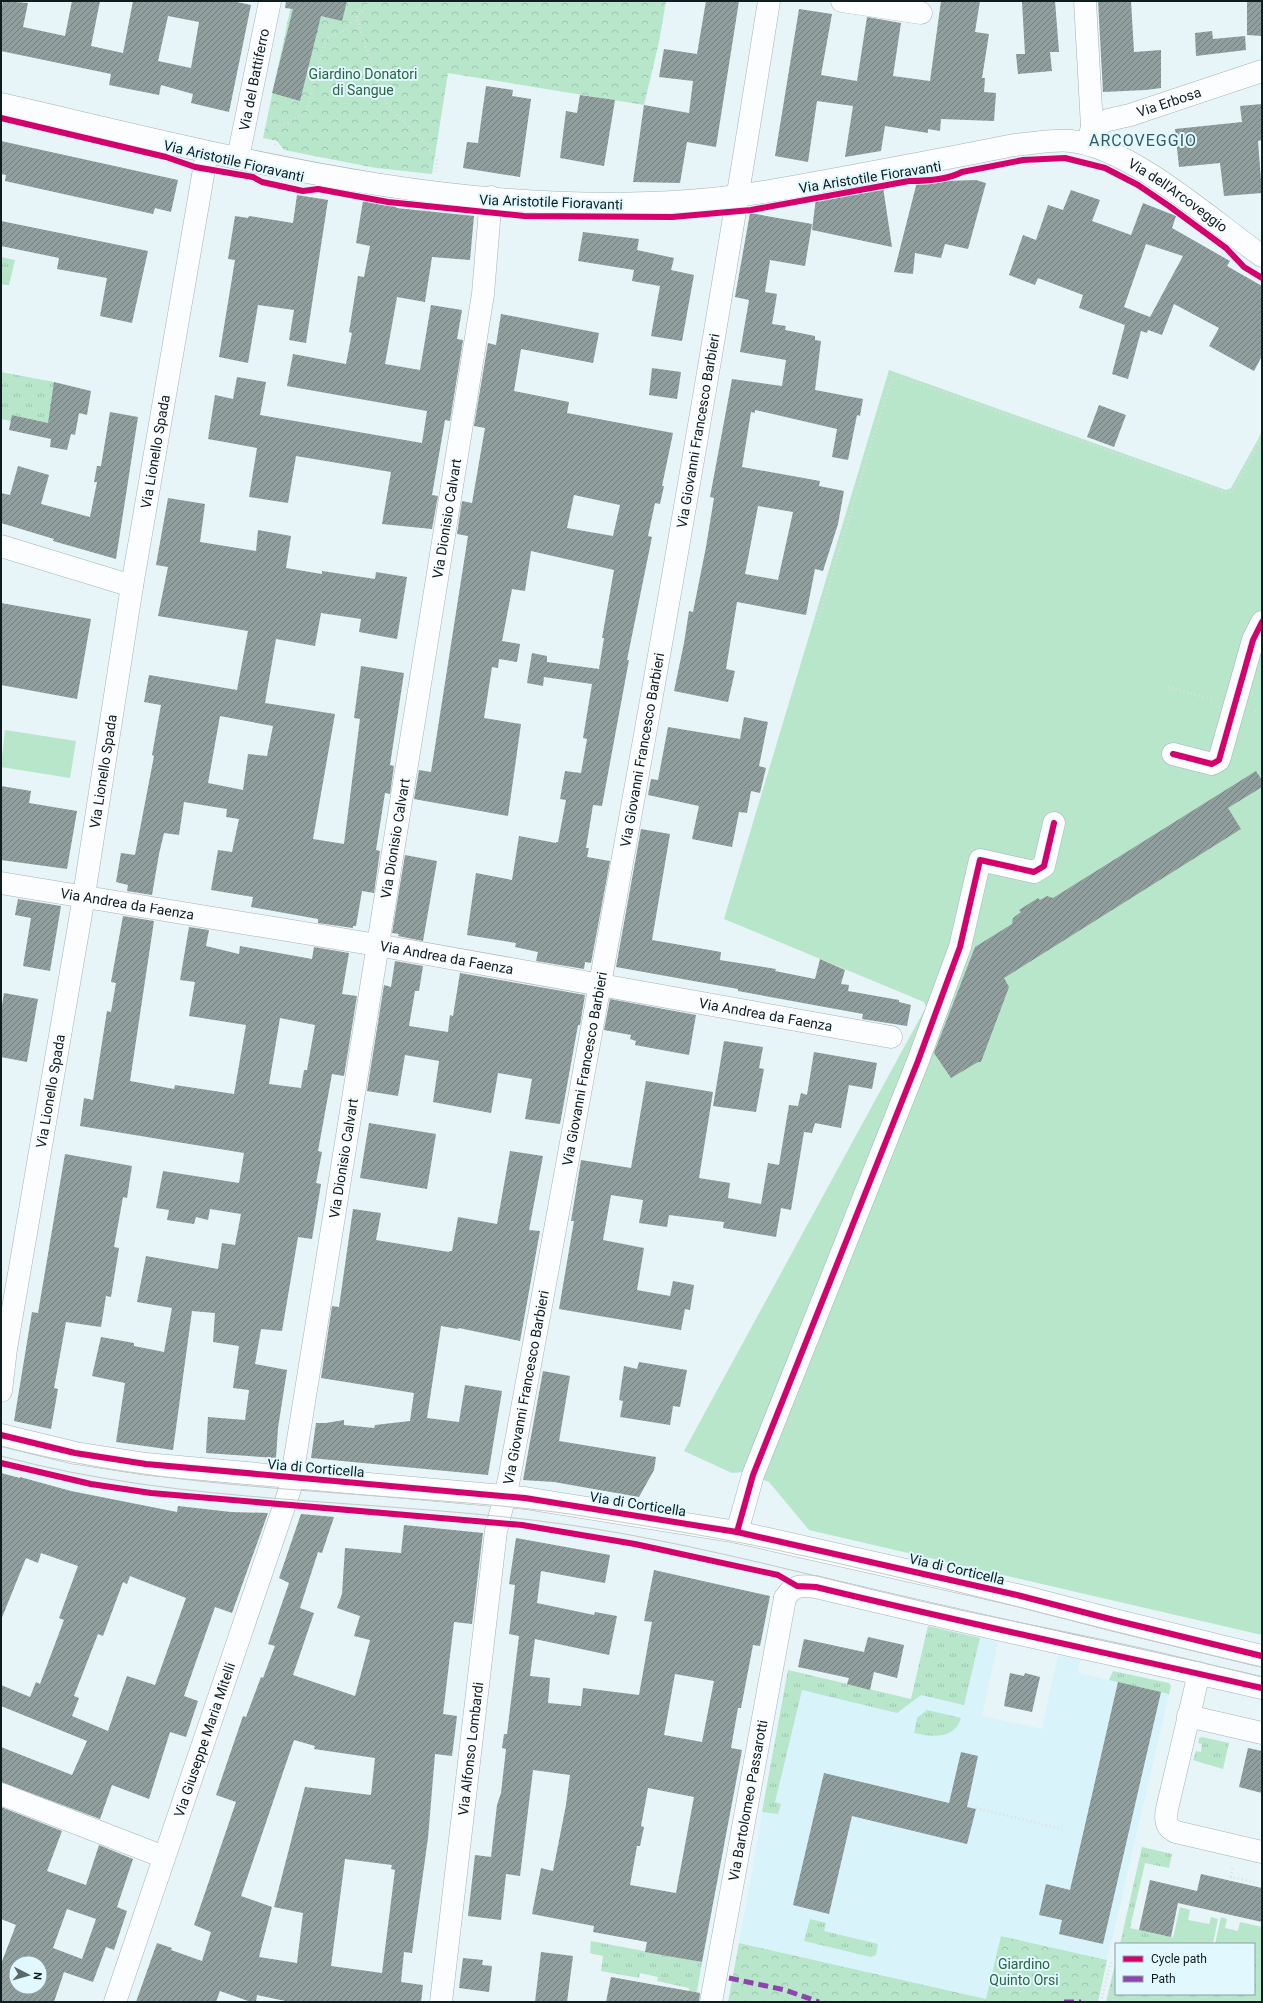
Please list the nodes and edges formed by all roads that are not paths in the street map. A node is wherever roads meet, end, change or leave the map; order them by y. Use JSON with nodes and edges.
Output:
{"nodes":[{"id":1,"x":270,"y":1,"type":"edge"},
{"id":2,"x":769,"y":1,"type":"edge"},
{"id":3,"x":842,"y":1,"type":"edge"},
{"id":4,"x":1085,"y":1,"type":"edge"},
{"id":5,"x":921,"y":13,"type":"dead end"},
{"id":6,"x":1262,"y":71,"type":"edge"},
{"id":7,"x":1,"y":104,"type":"edge"},
{"id":8,"x":1090,"y":136,"type":"junction"},
{"id":9,"x":207,"y":152,"type":"junction"},
{"id":10,"x":238,"y":158,"type":"junction"},
{"id":11,"x":491,"y":197,"type":"junction"},
{"id":12,"x":738,"y":197,"type":"junction"},
{"id":13,"x":1262,"y":256,"type":"edge"},
{"id":14,"x":1,"y":546,"type":"edge"},
{"id":15,"x":132,"y":586,"type":"junction"},
{"id":16,"x":1262,"y":622,"type":"edge"},
{"id":17,"x":1173,"y":754,"type":"dead end"},
{"id":18,"x":1054,"y":823,"type":"dead end"},
{"id":19,"x":1,"y":883,"type":"edge"},
{"id":20,"x":84,"y":896,"type":"junction"},
{"id":21,"x":378,"y":945,"type":"junction"},
{"id":22,"x":600,"y":985,"type":"junction"},
{"id":23,"x":891,"y":1037,"type":"dead end"},
{"id":24,"x":1,"y":1391,"type":"edge"},
{"id":25,"x":1,"y":1435,"type":"edge"},
{"id":26,"x":292,"y":1478,"type":"junction"},
{"id":27,"x":505,"y":1496,"type":"junction"},
{"id":28,"x":737,"y":1532,"type":"junction"},
{"id":29,"x":1262,"y":1656,"type":"edge"},
{"id":30,"x":1198,"y":1673,"type":"junction"},
{"id":31,"x":1262,"y":1688,"type":"edge"},
{"id":32,"x":1188,"y":1716,"type":"junction"},
{"id":33,"x":1262,"y":1733,"type":"edge"},
{"id":34,"x":1,"y":1794,"type":"edge"},
{"id":35,"x":1262,"y":1852,"type":"edge"},
{"id":36,"x":164,"y":1857,"type":"junction"},
{"id":37,"x":115,"y":2002,"type":"edge"},
{"id":38,"x":441,"y":2002,"type":"edge"},
{"id":39,"x":711,"y":2002,"type":"edge"}],
"edges":[{"from":1,"to":10,"type":"street","name":"Via del Battiferro"},
{"from":2,"to":12,"type":"street","name":"Via Giovanni Francesco Barbieri"},
{"from":3,"to":5,"type":"street"},
{"from":4,"to":8,"type":"street"},
{"from":6,"to":8,"type":"street","name":"Via Erbosa"},
{"from":7,"to":9,"type":"street","name":"Via Aristotile Fioravanti"},
{"from":8,"to":12,"type":"street","name":"Via Aristotile Fioravanti"},
{"from":8,"to":13,"type":"street","name":"Via dell'Arcoveggio"},
{"from":9,"to":10,"type":"street","name":"Via Aristotile Fioravanti"},
{"from":9,"to":15,"type":"street","name":"Via Lionello Spada"},
{"from":10,"to":11,"type":"street","name":"Via Aristotile Fioravanti"},
{"from":11,"to":12,"type":"street","name":"Via Aristotile Fioravanti"},
{"from":11,"to":21,"type":"street","name":"Via Dionisio Calvart"},
{"from":12,"to":22,"type":"street","name":"Via Giovanni Francesco Barbieri"},
{"from":14,"to":15,"type":"street"},
{"from":15,"to":20,"type":"street","name":"Via Lionello Spada"},
{"from":16,"to":17,"type":"street"},
{"from":18,"to":28,"type":"street"},
{"from":19,"to":20,"type":"street","name":"Via Andrea da Faenza"},
{"from":20,"to":21,"type":"street","name":"Via Andrea da Faenza"},
{"from":20,"to":24,"type":"street","name":"Via Lionello Spada"},
{"from":21,"to":22,"type":"street","name":"Via Andrea da Faenza"},
{"from":21,"to":26,"type":"street","name":"Via Dionisio Calvart"},
{"from":22,"to":23,"type":"street","name":"Via Andrea da Faenza"},
{"from":22,"to":27,"type":"street","name":"Via Giovanni Francesco Barbieri"},
{"from":25,"to":26,"type":"street","name":"Via di Corticella"},
{"from":26,"to":27,"type":"street","name":"Via di Corticella"},
{"from":26,"to":36,"type":"street","name":"Via Giuseppe Maria Mitelli"},
{"from":27,"to":28,"type":"street","name":"Via di Corticella"},
{"from":27,"to":38,"type":"street","name":"Via Alfonso Lombardi"},
{"from":28,"to":29,"type":"street","name":"Via di Corticella"},
{"from":30,"to":31,"type":"street"},
{"from":30,"to":32,"type":"street"},
{"from":30,"to":39,"type":"street","name":"Via Bartolomeo Passarotti"},
{"from":32,"to":33,"type":"street"},
{"from":32,"to":35,"type":"street"},
{"from":34,"to":36,"type":"street"},
{"from":36,"to":37,"type":"street","name":"Via Giuseppe Maria Mitelli"}]}
